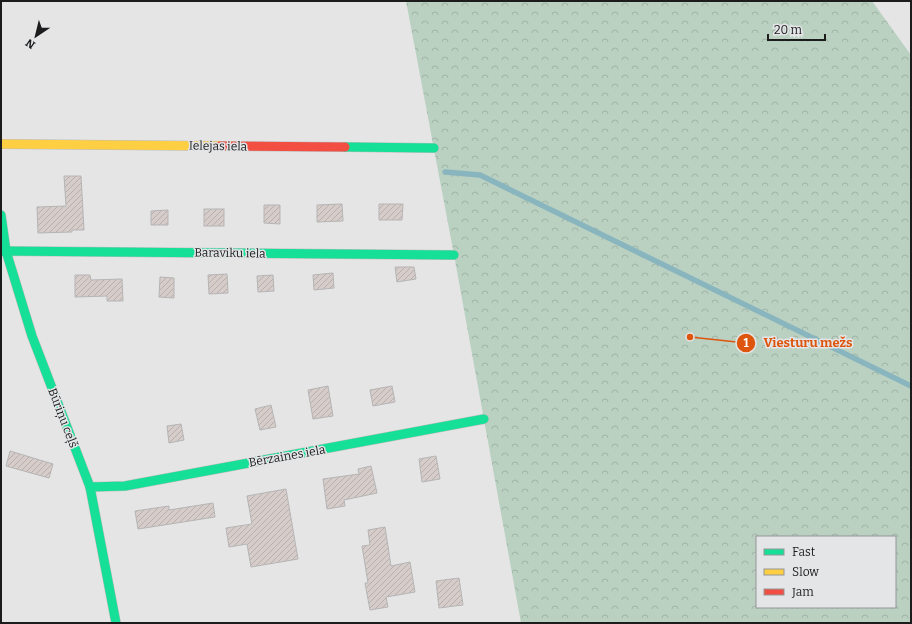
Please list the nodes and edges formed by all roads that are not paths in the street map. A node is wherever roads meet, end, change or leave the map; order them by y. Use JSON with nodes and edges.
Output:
{"nodes":[{"id":1,"x":1,"y":144,"type":"edge"},
{"id":2,"x":434,"y":148,"type":"dead end"},
{"id":3,"x":1,"y":215,"type":"edge"},
{"id":4,"x":4,"y":251,"type":"edge"},
{"id":5,"x":454,"y":255,"type":"dead end"},
{"id":6,"x":484,"y":419,"type":"dead end"},
{"id":7,"x":90,"y":487,"type":"junction"},
{"id":8,"x":116,"y":623,"type":"edge"}],
"edges":[{"from":1,"to":2,"type":"street","name":"Ielejas iela"},
{"from":3,"to":4,"type":"street","name":"Būriņu ceļš"},
{"from":4,"to":5,"type":"street","name":"Baraviku iela"},
{"from":4,"to":7,"type":"street","name":"Būriņu ceļš"},
{"from":6,"to":7,"type":"street","name":"Bērzaines iela"},
{"from":7,"to":8,"type":"street","name":"Būriņu ceļš"}]}
